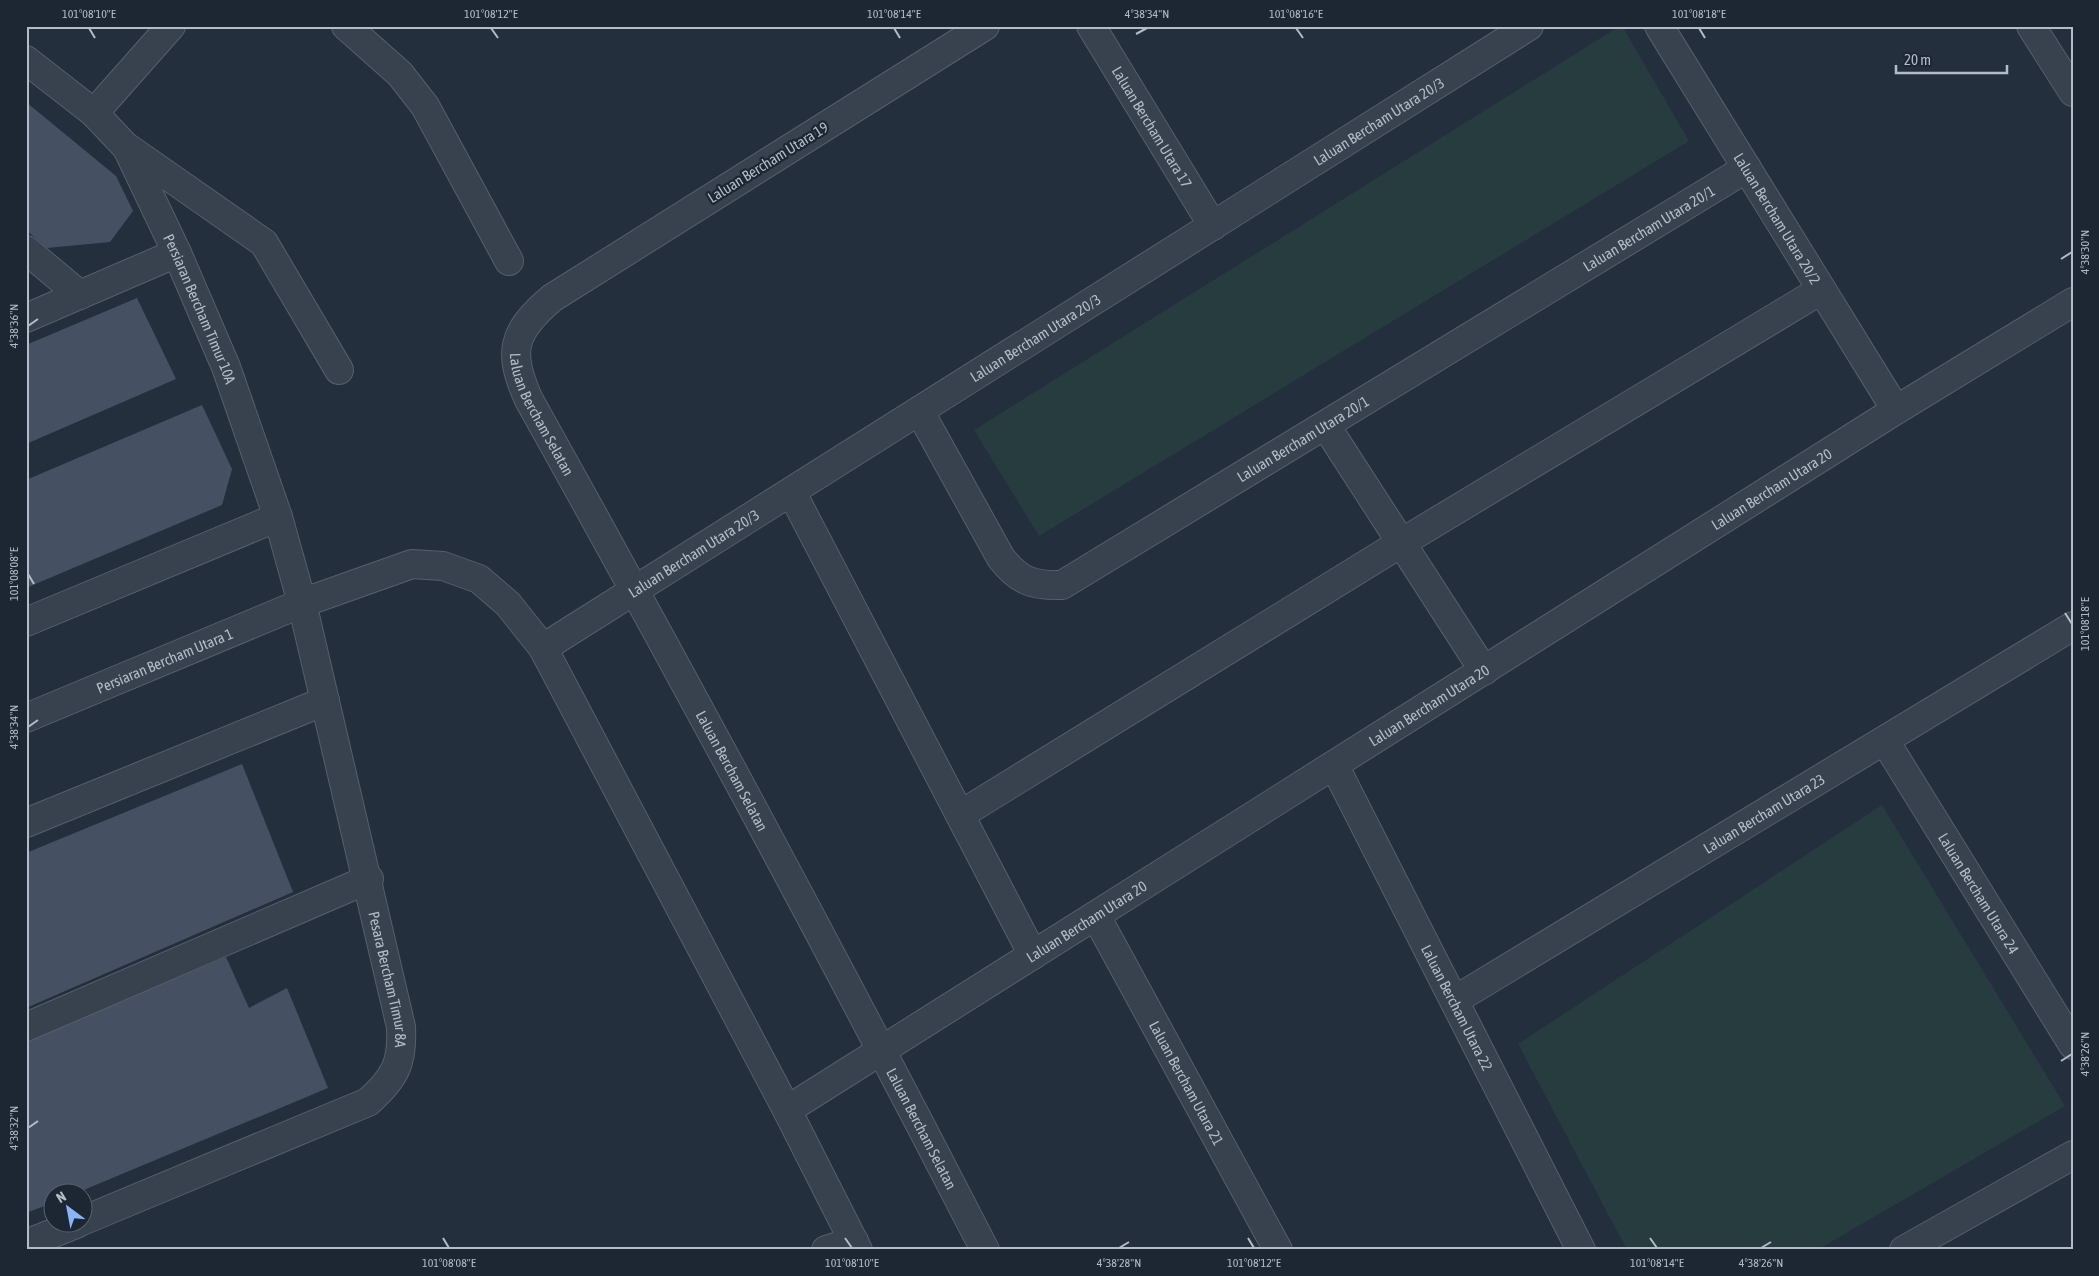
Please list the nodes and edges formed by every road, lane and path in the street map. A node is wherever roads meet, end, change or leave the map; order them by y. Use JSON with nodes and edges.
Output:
{"nodes":[{"id":1,"x":171,"y":26,"type":"edge"},
{"id":2,"x":346,"y":26,"type":"edge"},
{"id":3,"x":985,"y":26,"type":"edge"},
{"id":4,"x":1091,"y":26,"type":"edge"},
{"id":5,"x":1529,"y":26,"type":"edge"},
{"id":6,"x":1659,"y":26,"type":"edge"},
{"id":7,"x":2032,"y":26,"type":"edge"},
{"id":8,"x":26,"y":60,"type":"edge"},
{"id":9,"x":2073,"y":92,"type":"edge"},
{"id":10,"x":94,"y":113,"type":"junction"},
{"id":11,"x":127,"y":148,"type":"junction"},
{"id":12,"x":1747,"y":168,"type":"junction"},
{"id":13,"x":1213,"y":226,"type":"junction"},
{"id":14,"x":26,"y":250,"type":"edge"},
{"id":15,"x":177,"y":254,"type":"junction"},
{"id":16,"x":509,"y":260,"type":"dead end"},
{"id":17,"x":1822,"y":290,"type":"junction"},
{"id":18,"x":80,"y":295,"type":"junction"},
{"id":19,"x":552,"y":298,"type":"joint"},
{"id":20,"x":2073,"y":302,"type":"edge"},
{"id":21,"x":26,"y":318,"type":"edge"},
{"id":22,"x":339,"y":370,"type":"dead end"},
{"id":23,"x":1896,"y":410,"type":"junction"},
{"id":24,"x":920,"y":412,"type":"junction"},
{"id":25,"x":1326,"y":426,"type":"junction"},
{"id":26,"x":792,"y":493,"type":"junction"},
{"id":27,"x":278,"y":517,"type":"junction"},
{"id":28,"x":1401,"y":543,"type":"junction"},
{"id":29,"x":636,"y":592,"type":"junction"},
{"id":30,"x":302,"y":602,"type":"junction"},
{"id":31,"x":26,"y":622,"type":"edge"},
{"id":32,"x":2073,"y":626,"type":"edge"},
{"id":33,"x":543,"y":648,"type":"junction"},
{"id":34,"x":1484,"y":671,"type":"junction"},
{"id":35,"x":326,"y":701,"type":"junction"},
{"id":36,"x":26,"y":718,"type":"edge"},
{"id":37,"x":1885,"y":741,"type":"junction"},
{"id":38,"x":1334,"y":765,"type":"junction"},
{"id":39,"x":960,"y":815,"type":"junction"},
{"id":40,"x":26,"y":823,"type":"edge"},
{"id":41,"x":369,"y":879,"type":"junction"},
{"id":42,"x":1096,"y":916,"type":"junction"},
{"id":43,"x":1033,"y":955,"type":"junction"},
{"id":44,"x":1454,"y":1000,"type":"junction"},
{"id":45,"x":26,"y":1027,"type":"edge"},
{"id":46,"x":2073,"y":1045,"type":"edge"},
{"id":47,"x":882,"y":1050,"type":"junction"},
{"id":48,"x":787,"y":1110,"type":"junction"},
{"id":49,"x":2073,"y":1155,"type":"edge"},
{"id":50,"x":92,"y":1217,"type":"edge"},
{"id":51,"x":51,"y":1234,"type":"edge"},
{"id":52,"x":26,"y":1244,"type":"edge"},
{"id":53,"x":856,"y":1246,"type":"edge"},
{"id":54,"x":826,"y":1250,"type":"edge"},
{"id":55,"x":985,"y":1250,"type":"edge"},
{"id":56,"x":1278,"y":1250,"type":"edge"},
{"id":57,"x":1581,"y":1250,"type":"edge"},
{"id":58,"x":1904,"y":1250,"type":"edge"}],
"edges":[{"from":1,"to":10,"type":"street"},
{"from":2,"to":16,"type":"street"},
{"from":3,"to":19,"type":"street","name":"Laluan Bercham Utara 19"},
{"from":4,"to":13,"type":"street","name":"Laluan Bercham Utara 17"},
{"from":5,"to":13,"type":"street","name":"Laluan Bercham Utara 20/3"},
{"from":6,"to":12,"type":"street","name":"Laluan Bercham Utara 20/2"},
{"from":7,"to":9,"type":"street"},
{"from":8,"to":10,"type":"street","name":"Persiaran Bercham Timur 10A"},
{"from":10,"to":11,"type":"street","name":"Persiaran Bercham Timur 10A"},
{"from":11,"to":15,"type":"street","name":"Persiaran Bercham Timur 10A"},
{"from":11,"to":22,"type":"street"},
{"from":12,"to":17,"type":"street","name":"Laluan Bercham Utara 20/2"},
{"from":12,"to":25,"type":"street","name":"Laluan Bercham Utara 20/1"},
{"from":13,"to":24,"type":"street","name":"Laluan Bercham Utara 20/3"},
{"from":14,"to":18,"type":"street"},
{"from":15,"to":18,"type":"street"},
{"from":15,"to":27,"type":"street","name":"Persiaran Bercham Timur 10A"},
{"from":17,"to":23,"type":"street","name":"Laluan Bercham Utara 20/2"},
{"from":17,"to":28,"type":"street"},
{"from":18,"to":21,"type":"street"},
{"from":19,"to":29,"type":"street","name":"Laluan Bercham Selatan"},
{"from":20,"to":23,"type":"street","name":"Laluan Bercham Utara 20"},
{"from":23,"to":34,"type":"street","name":"Laluan Bercham Utara 20"},
{"from":24,"to":25,"type":"street","name":"Laluan Bercham Utara 20/1"},
{"from":24,"to":26,"type":"street","name":"Laluan Bercham Utara 20/3"},
{"from":25,"to":28,"type":"street"},
{"from":26,"to":29,"type":"street","name":"Laluan Bercham Utara 20/3"},
{"from":26,"to":39,"type":"street"},
{"from":27,"to":30,"type":"street","name":"Persiaran Bercham Timur 10A"},
{"from":27,"to":31,"type":"street"},
{"from":28,"to":34,"type":"street"},
{"from":28,"to":39,"type":"street"},
{"from":29,"to":33,"type":"street","name":"Laluan Bercham Utara 20/3"},
{"from":29,"to":47,"type":"street","name":"Laluan Bercham Selatan"},
{"from":30,"to":33,"type":"street","name":"Persiaran Bercham Utara 1"},
{"from":30,"to":35,"type":"street","name":"Pesara Bercham Timur 8A"},
{"from":30,"to":36,"type":"street","name":"Persiaran Bercham Utara 1"},
{"from":32,"to":37,"type":"street","name":"Laluan Bercham Utara 23"},
{"from":33,"to":48,"type":"street","name":"Persiaran Bercham Utara 1"},
{"from":34,"to":38,"type":"street","name":"Laluan Bercham Utara 20"},
{"from":35,"to":40,"type":"street"},
{"from":35,"to":41,"type":"street","name":"Pesara Bercham Timur 8A"},
{"from":37,"to":44,"type":"street","name":"Laluan Bercham Utara 23"},
{"from":37,"to":46,"type":"street","name":"Laluan Bercham Utara 24"},
{"from":38,"to":42,"type":"street","name":"Laluan Bercham Utara 20"},
{"from":38,"to":44,"type":"street","name":"Laluan Bercham Utara 22"},
{"from":39,"to":43,"type":"street"},
{"from":41,"to":45,"type":"street"},
{"from":41,"to":50,"type":"street","name":"Pesara Bercham Timur 8A"},
{"from":42,"to":43,"type":"street","name":"Laluan Bercham Utara 20"},
{"from":42,"to":56,"type":"street","name":"Laluan Bercham Utara 21"},
{"from":43,"to":47,"type":"street","name":"Laluan Bercham Utara 20"},
{"from":44,"to":57,"type":"street","name":"Laluan Bercham Utara 22"},
{"from":47,"to":48,"type":"street","name":"Laluan Bercham Utara 20"},
{"from":47,"to":55,"type":"street","name":"Laluan Bercham Selatan"},
{"from":48,"to":53,"type":"street","name":"Persiaran Bercham Utara 1"},
{"from":49,"to":58,"type":"street"},
{"from":51,"to":52,"type":"street"},
{"from":53,"to":54,"type":"street"}]}
